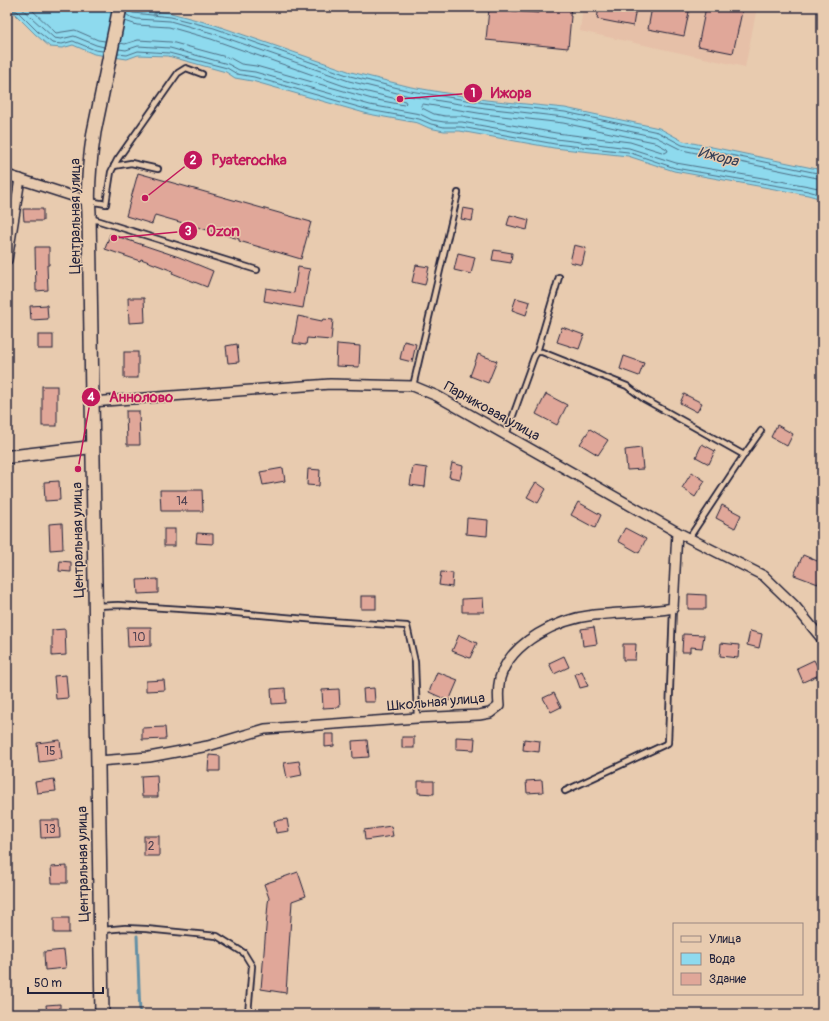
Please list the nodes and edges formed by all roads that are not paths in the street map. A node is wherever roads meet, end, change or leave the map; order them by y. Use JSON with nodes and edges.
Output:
{"nodes":[{"id":1,"x":120,"y":7,"type":"edge"},
{"id":2,"x":202,"y":74,"type":"dead end"},
{"id":3,"x":114,"y":166,"type":"junction"},
{"id":4,"x":158,"y":168,"type":"dead end"},
{"id":5,"x":7,"y":175,"type":"edge"},
{"id":6,"x":20,"y":179,"type":"junction"},
{"id":7,"x":458,"y":193,"type":"dead end"},
{"id":8,"x":88,"y":201,"type":"junction"},
{"id":9,"x":90,"y":218,"type":"junction"},
{"id":10,"x":7,"y":260,"type":"edge"},
{"id":11,"x":256,"y":270,"type":"dead end"},
{"id":12,"x":559,"y":276,"type":"dead end"},
{"id":13,"x":537,"y":352,"type":"junction"},
{"id":14,"x":414,"y":386,"type":"junction"},
{"id":15,"x":92,"y":402,"type":"junction"},
{"id":16,"x":761,"y":431,"type":"dead end"},
{"id":17,"x":506,"y":435,"type":"junction"},
{"id":18,"x":92,"y":447,"type":"junction"},
{"id":19,"x":744,"y":454,"type":"junction"},
{"id":20,"x":7,"y":456,"type":"edge"},
{"id":21,"x":676,"y":532,"type":"junction"},
{"id":22,"x":689,"y":538,"type":"junction"},
{"id":23,"x":95,"y":606,"type":"junction"},
{"id":24,"x":674,"y":608,"type":"junction"},
{"id":25,"x":822,"y":639,"type":"edge"},
{"id":26,"x":417,"y":718,"type":"junction"},
{"id":27,"x":98,"y":761,"type":"junction"},
{"id":28,"x":565,"y":791,"type":"dead end"},
{"id":29,"x":100,"y":930,"type":"junction"},
{"id":30,"x":102,"y":1014,"type":"edge"},
{"id":31,"x":248,"y":1014,"type":"edge"}],
"edges":[{"from":1,"to":8,"type":"main road","name":"Центральная улица"},
{"from":2,"to":3,"type":"lane"},
{"from":3,"to":4,"type":"lane"},
{"from":3,"to":8,"type":"lane"},
{"from":5,"to":6,"type":"street"},
{"from":6,"to":8,"type":"street"},
{"from":6,"to":10,"type":"street"},
{"from":7,"to":14,"type":"lane"},
{"from":8,"to":9,"type":"main road","name":"Центральная улица"},
{"from":9,"to":11,"type":"lane"},
{"from":9,"to":15,"type":"main road","name":"Центральная улица"},
{"from":12,"to":13,"type":"lane"},
{"from":13,"to":17,"type":"lane"},
{"from":13,"to":19,"type":"lane"},
{"from":14,"to":15,"type":"street","name":"Парниковая улица"},
{"from":14,"to":17,"type":"street","name":"Парниковая улица"},
{"from":15,"to":18,"type":"main road","name":"Центральная улица"},
{"from":16,"to":19,"type":"lane"},
{"from":17,"to":21,"type":"street","name":"Парниковая улица"},
{"from":18,"to":20,"type":"street"},
{"from":18,"to":23,"type":"main road","name":"Центральная улица"},
{"from":19,"to":22,"type":"lane"},
{"from":21,"to":22,"type":"street","name":"Парниковая улица"},
{"from":21,"to":24,"type":"street"},
{"from":22,"to":25,"type":"street","name":"Парниковая улица"},
{"from":23,"to":26,"type":"lane"},
{"from":23,"to":27,"type":"main road","name":"Центральная улица"},
{"from":24,"to":26,"type":"street","name":"Школьная улица"},
{"from":24,"to":28,"type":"lane"},
{"from":26,"to":27,"type":"street","name":"Школьная улица"},
{"from":27,"to":29,"type":"main road","name":"Центральная улица"},
{"from":29,"to":30,"type":"main road","name":"Центральная улица"},
{"from":29,"to":31,"type":"lane"}]}
